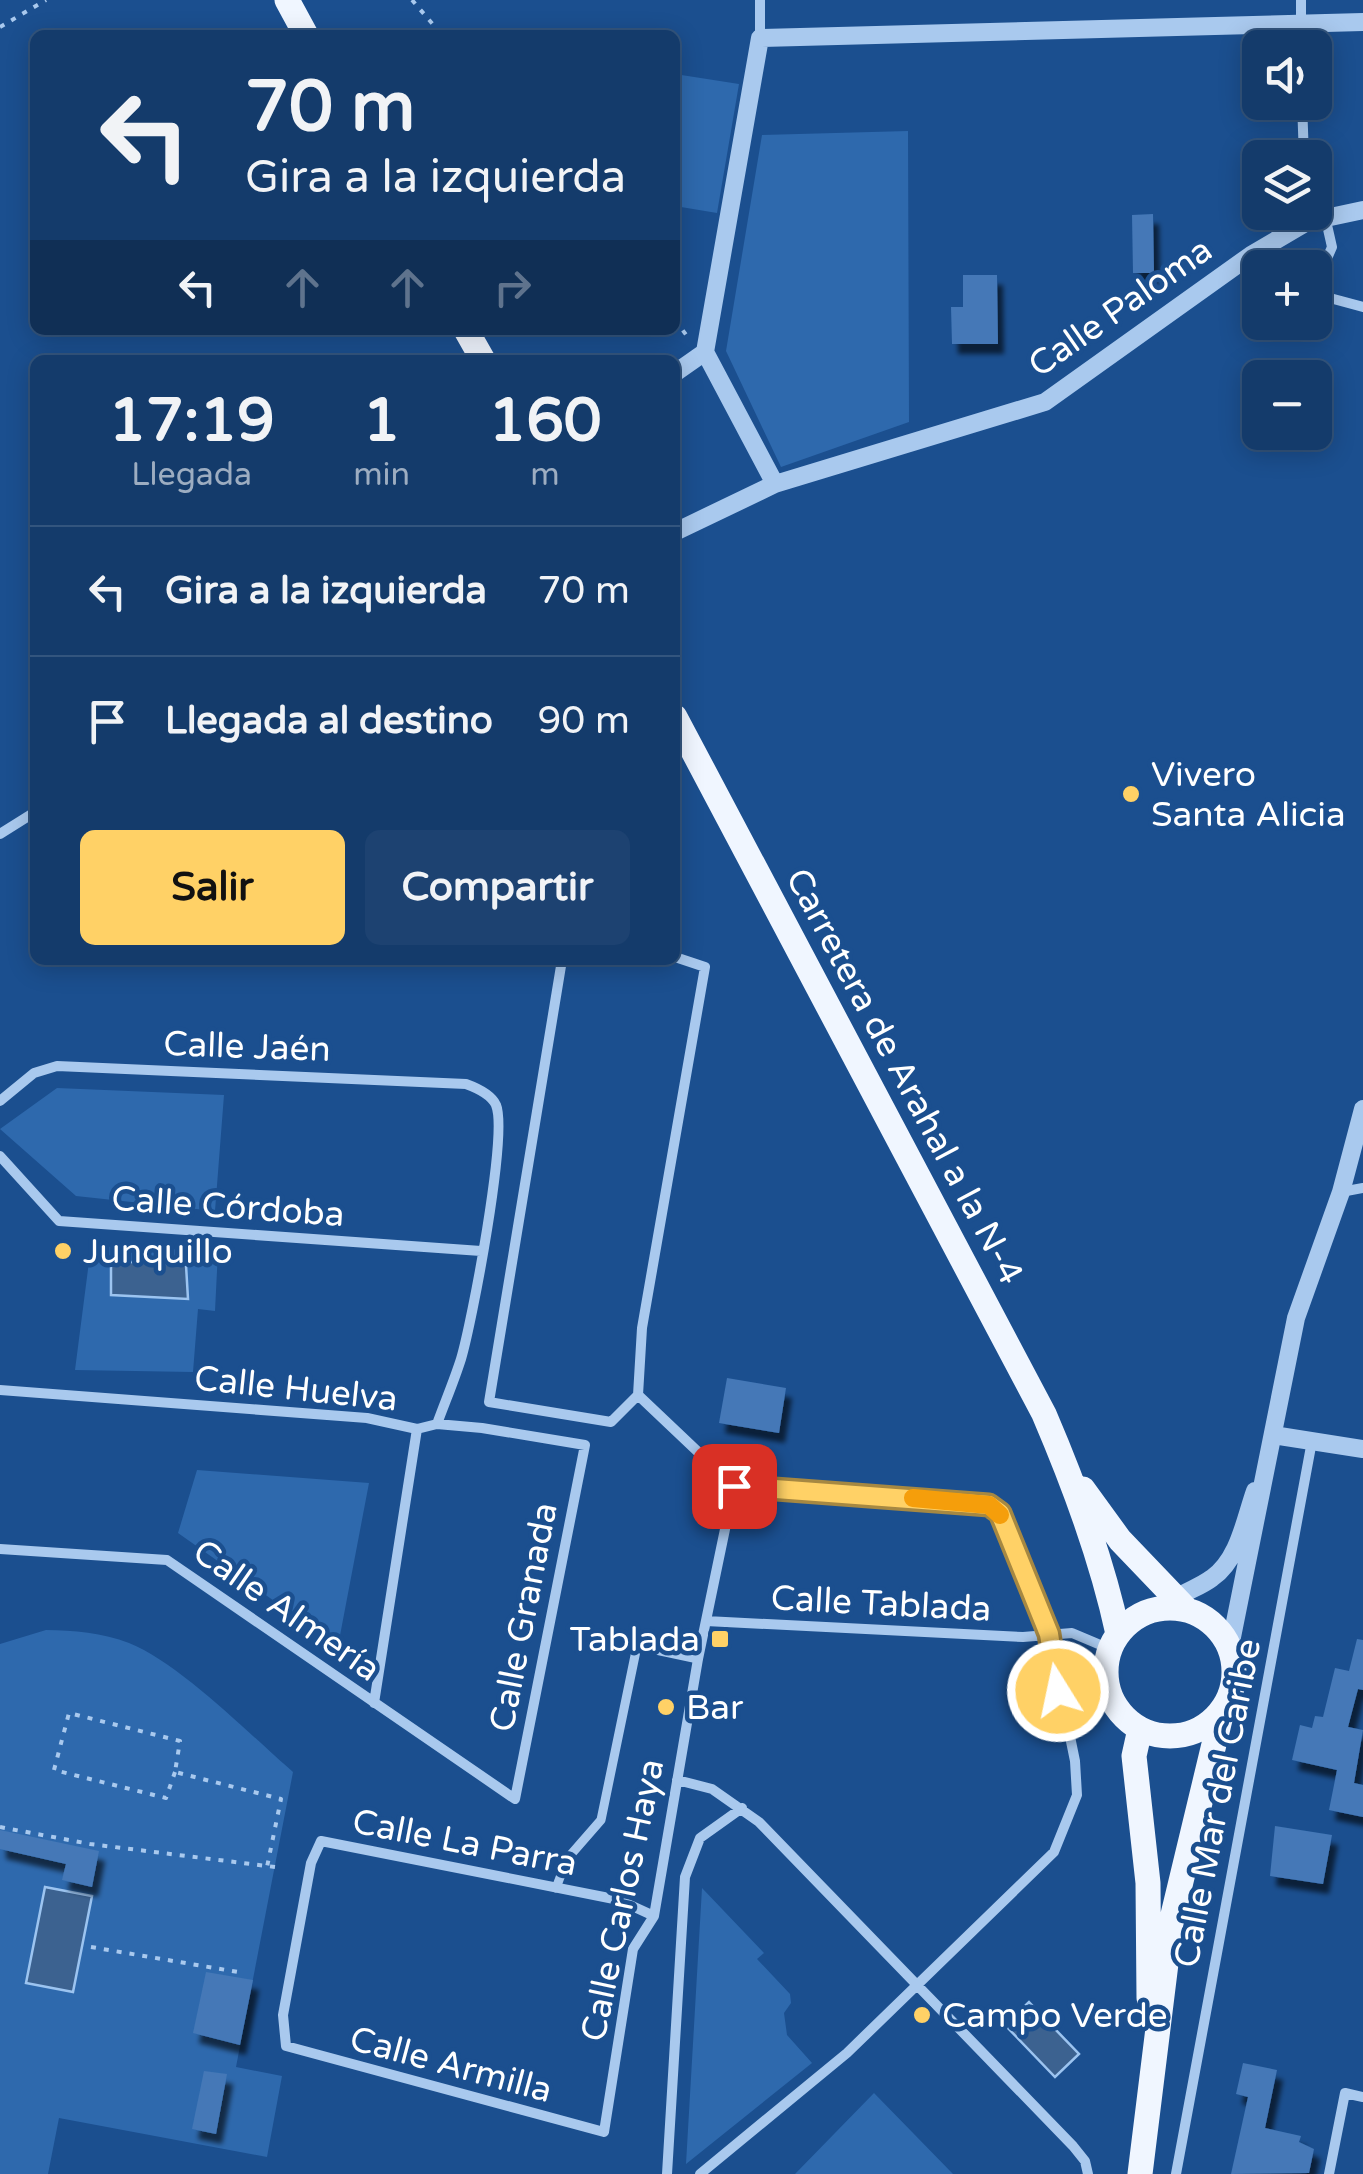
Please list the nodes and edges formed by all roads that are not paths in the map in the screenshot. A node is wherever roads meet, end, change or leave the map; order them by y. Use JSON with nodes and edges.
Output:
{"nodes":[{"id":1,"x":287,"y":0,"type":"edge"},
{"id":2,"x":760,"y":0,"type":"edge"},
{"id":3,"x":1301,"y":0,"type":"edge"},
{"id":4,"x":1363,"y":22,"type":"edge"},
{"id":5,"x":1300,"y":24,"type":"junction"},
{"id":6,"x":303,"y":30,"type":"edge"},
{"id":7,"x":1300,"y":30,"type":"edge"},
{"id":8,"x":760,"y":38,"type":"junction"},
{"id":9,"x":1363,"y":210,"type":"edge"},
{"id":10,"x":1332,"y":214,"type":"edge"},
{"id":11,"x":1296,"y":230,"type":"edge"},
{"id":12,"x":1270,"y":250,"type":"edge"},
{"id":13,"x":1242,"y":270,"type":"edge"},
{"id":14,"x":1332,"y":298,"type":"edge"},
{"id":15,"x":1363,"y":306,"type":"edge"},
{"id":16,"x":705,"y":352,"type":"junction"},
{"id":17,"x":680,"y":370,"type":"edge"},
{"id":18,"x":774,"y":484,"type":"junction"},
{"id":19,"x":680,"y":533,"type":"edge"},
{"id":20,"x":680,"y":727,"type":"edge"},
{"id":21,"x":30,"y":815,"type":"edge"},
{"id":22,"x":0,"y":834,"type":"edge"},
{"id":23,"x":680,"y":959,"type":"edge"},
{"id":24,"x":561,"y":965,"type":"edge"},
{"id":25,"x":0,"y":1101,"type":"edge"},
{"id":26,"x":1363,"y":1109,"type":"edge"},
{"id":27,"x":0,"y":1156,"type":"edge"},
{"id":28,"x":1363,"y":1188,"type":"edge"},
{"id":29,"x":1341,"y":1192,"type":"junction"},
{"id":30,"x":481,"y":1251,"type":"junction"},
{"id":31,"x":0,"y":1390,"type":"edge"},
{"id":32,"x":638,"y":1395,"type":"junction"},
{"id":33,"x":437,"y":1424,"type":"junction"},
{"id":34,"x":417,"y":1429,"type":"junction"},
{"id":35,"x":1272,"y":1441,"type":"junction"},
{"id":36,"x":1312,"y":1442,"type":"junction"},
{"id":37,"x":585,"y":1445,"type":"joint"},
{"id":38,"x":1363,"y":1449,"type":"edge"},
{"id":39,"x":1068,"y":1469,"type":"junction"},
{"id":40,"x":734,"y":1486,"type":"junction"},
{"id":41,"x":0,"y":1549,"type":"edge"},
{"id":42,"x":1175,"y":1605,"type":"junction"},
{"id":43,"x":706,"y":1621,"type":"junction"},
{"id":44,"x":1049,"y":1634,"type":"junction"},
{"id":45,"x":1114,"y":1642,"type":"junction"},
{"id":46,"x":1230,"y":1647,"type":"junction"},
{"id":47,"x":698,"y":1660,"type":"junction"},
{"id":48,"x":374,"y":1703,"type":"junction"},
{"id":49,"x":1222,"y":1710,"type":"junction"},
{"id":50,"x":1140,"y":1729,"type":"junction"},
{"id":51,"x":677,"y":1780,"type":"junction"},
{"id":52,"x":515,"y":1798,"type":"joint"},
{"id":53,"x":742,"y":1808,"type":"junction"},
{"id":54,"x":556,"y":1888,"type":"junction"},
{"id":55,"x":654,"y":1916,"type":"junction"},
{"id":56,"x":919,"y":1984,"type":"junction"},
{"id":57,"x":286,"y":2046,"type":"joint"},
{"id":58,"x":1363,"y":2096,"type":"edge"},
{"id":59,"x":604,"y":2132,"type":"joint"},
{"id":60,"x":667,"y":2174,"type":"edge"},
{"id":61,"x":700,"y":2174,"type":"edge"},
{"id":62,"x":1088,"y":2174,"type":"edge"},
{"id":63,"x":1125,"y":2174,"type":"edge"},
{"id":64,"x":1140,"y":2174,"type":"edge"},
{"id":65,"x":1176,"y":2174,"type":"edge"},
{"id":66,"x":1329,"y":2174,"type":"edge"}],
"edges":[{"from":1,"to":6,"type":"main road"},
{"from":2,"to":8,"type":"street"},
{"from":3,"to":5,"type":"street"},
{"from":4,"to":5,"type":"street"},
{"from":5,"to":7,"type":"street"},
{"from":5,"to":8,"type":"street"},
{"from":8,"to":16,"type":"street"},
{"from":9,"to":10,"type":"street","name":"Calle Paloma"},
{"from":11,"to":12,"type":"street","name":"Calle Paloma"},
{"from":13,"to":18,"type":"street","name":"Calle Paloma"},
{"from":14,"to":15,"type":"street"},
{"from":16,"to":17,"type":"street"},
{"from":16,"to":18,"type":"street"},
{"from":18,"to":19,"type":"street","name":"Calle Paloma"},
{"from":20,"to":39,"type":"main road","name":"Carretera de Arahal a la N-4"},
{"from":21,"to":22,"type":"street"},
{"from":23,"to":32,"type":"street"},
{"from":24,"to":32,"type":"street"},
{"from":25,"to":30,"type":"street","name":"Calle Jaén"},
{"from":26,"to":29,"type":"street"},
{"from":27,"to":30,"type":"street","name":"Calle Córdoba"},
{"from":28,"to":29,"type":"street"},
{"from":29,"to":35,"type":"street"},
{"from":30,"to":33,"type":"street"},
{"from":31,"to":34,"type":"street","name":"Calle Huelva"},
{"from":32,"to":40,"type":"street"},
{"from":33,"to":34,"type":"street","name":"Calle Huelva"},
{"from":33,"to":37,"type":"street","name":"Calle Huelva"},
{"from":34,"to":48,"type":"street"},
{"from":35,"to":36,"type":"street"},
{"from":35,"to":42,"type":"street"},
{"from":35,"to":46,"type":"street"},
{"from":36,"to":38,"type":"street"},
{"from":36,"to":65,"type":"street","name":"Calle Mar del Caribe"},
{"from":37,"to":52,"type":"street","name":"Calle Granada"},
{"from":39,"to":42,"type":"main road","name":"Carretera de Arahal a la N-4"},
{"from":39,"to":45,"type":"main road","name":"Carretera de Arahal a la N-4"},
{"from":40,"to":43,"type":"street","name":"Calle Carlos Haya"},
{"from":40,"to":44,"type":"street"},
{"from":41,"to":48,"type":"street","name":"Calle Almería"},
{"from":42,"to":45,"type":"main road"},
{"from":42,"to":46,"type":"main road"},
{"from":43,"to":44,"type":"street","name":"Calle Tablada"},
{"from":43,"to":47,"type":"street","name":"Calle Carlos Haya"},
{"from":44,"to":45,"type":"street","name":"Calle Tablada"},
{"from":44,"to":56,"type":"street"},
{"from":45,"to":50,"type":"main road"},
{"from":46,"to":49,"type":"main road"},
{"from":47,"to":51,"type":"street","name":"Calle Carlos Haya"},
{"from":47,"to":54,"type":"street"},
{"from":48,"to":52,"type":"street","name":"Calle Almería"},
{"from":49,"to":50,"type":"main road"},
{"from":49,"to":64,"type":"main road"},
{"from":50,"to":63,"type":"main road"},
{"from":51,"to":53,"type":"street"},
{"from":51,"to":55,"type":"street","name":"Calle Carlos Haya"},
{"from":53,"to":56,"type":"street"},
{"from":53,"to":60,"type":"street"},
{"from":54,"to":55,"type":"street","name":"Calle La Parra"},
{"from":54,"to":57,"type":"street","name":"Calle La Parra"},
{"from":55,"to":59,"type":"street","name":"Calle Carlos Haya"},
{"from":56,"to":61,"type":"street"},
{"from":56,"to":62,"type":"street"},
{"from":57,"to":59,"type":"street","name":"Calle Armilla"},
{"from":58,"to":66,"type":"street"}]}
